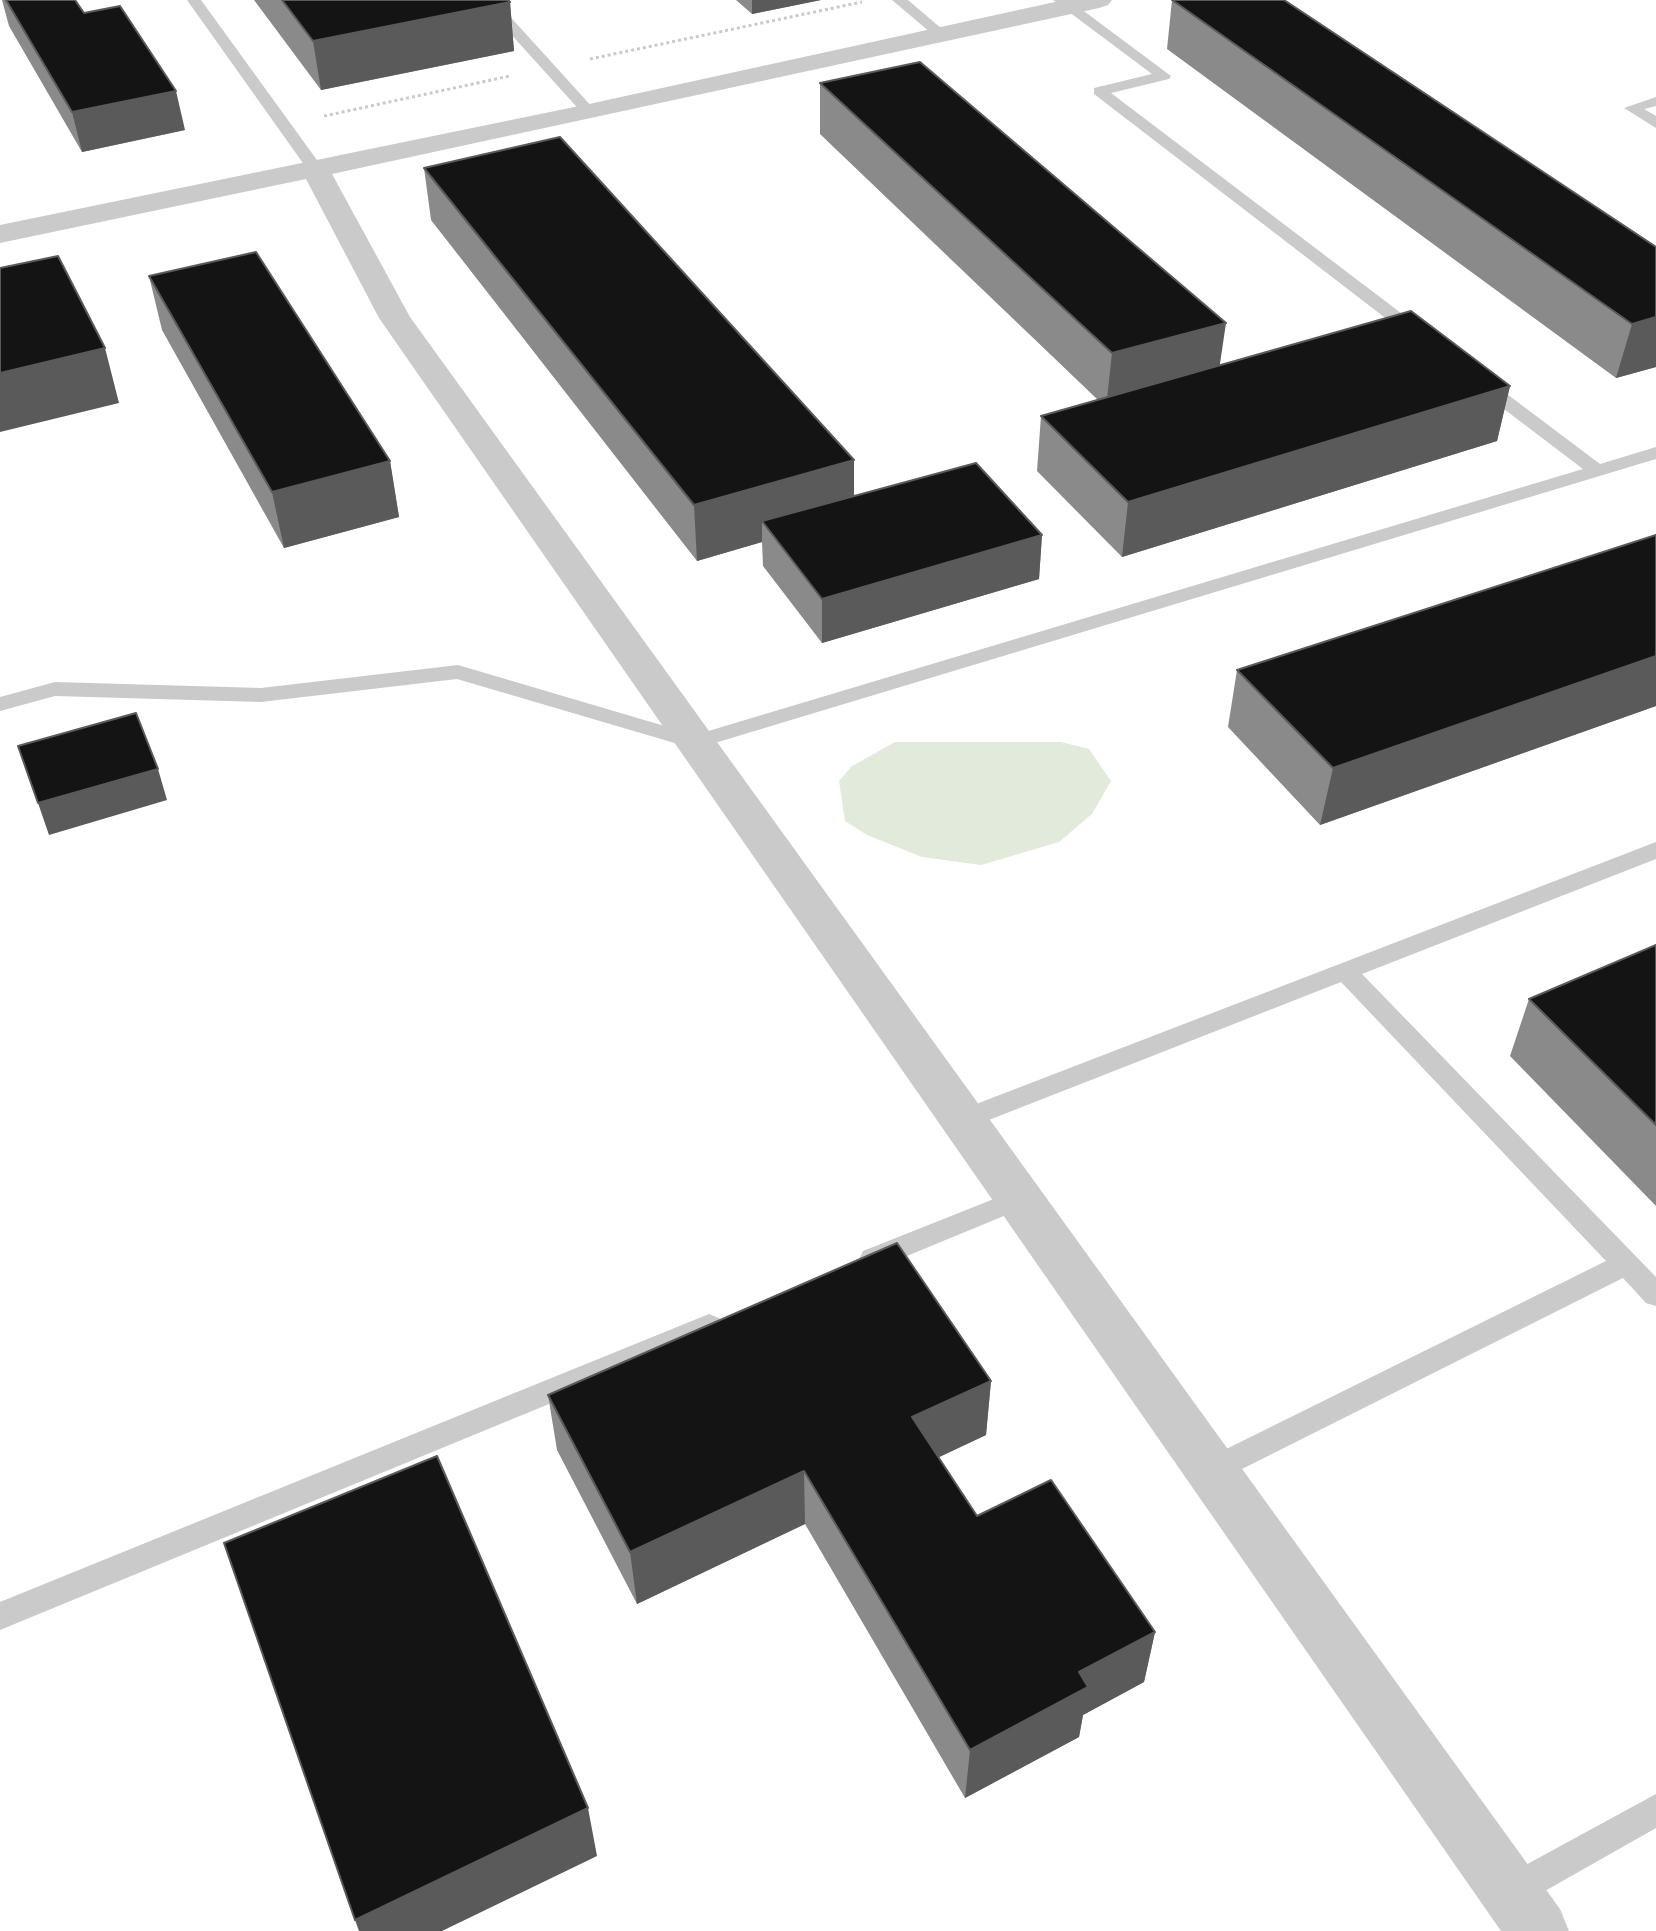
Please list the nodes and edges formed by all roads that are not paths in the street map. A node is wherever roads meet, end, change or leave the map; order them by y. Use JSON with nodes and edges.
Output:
{"nodes":[{"id":1,"x":194,"y":0,"type":"edge"},
{"id":2,"x":487,"y":0,"type":"edge"},
{"id":3,"x":899,"y":0,"type":"edge"},
{"id":4,"x":1099,"y":0,"type":"edge"},
{"id":5,"x":1064,"y":3,"type":"edge"},
{"id":6,"x":942,"y":35,"type":"junction"},
{"id":7,"x":1656,"y":101,"type":"edge"},
{"id":8,"x":589,"y":112,"type":"junction"},
{"id":9,"x":1656,"y":123,"type":"edge"},
{"id":10,"x":316,"y":170,"type":"junction"},
{"id":11,"x":0,"y":234,"type":"edge"},
{"id":12,"x":1435,"y":348,"type":"edge"},
{"id":13,"x":1473,"y":376,"type":"edge"},
{"id":14,"x":1656,"y":453,"type":"edge"},
{"id":15,"x":1597,"y":471,"type":"junction"},
{"id":16,"x":0,"y":704,"type":"edge"},
{"id":17,"x":695,"y":742,"type":"junction"},
{"id":18,"x":1656,"y":850,"type":"edge"},
{"id":19,"x":1345,"y":971,"type":"junction"},
{"id":20,"x":962,"y":1120,"type":"junction"},
{"id":21,"x":1019,"y":1199,"type":"junction"},
{"id":22,"x":1626,"y":1264,"type":"junction"},
{"id":23,"x":841,"y":1272,"type":"edge"},
{"id":24,"x":1656,"y":1295,"type":"edge"},
{"id":25,"x":738,"y":1314,"type":"edge"},
{"id":26,"x":1210,"y":1471,"type":"junction"},
{"id":27,"x":0,"y":1616,"type":"edge"},
{"id":28,"x":1656,"y":1810,"type":"edge"},
{"id":29,"x":1510,"y":1892,"type":"junction"},
{"id":30,"x":1538,"y":1931,"type":"edge"}],
"edges":[{"from":1,"to":10,"type":"lane"},
{"from":2,"to":8,"type":"lane"},
{"from":3,"to":6,"type":"lane"},
{"from":4,"to":5,"type":"street"},
{"from":5,"to":6,"type":"street"},
{"from":5,"to":12,"type":"lane"},
{"from":6,"to":8,"type":"street"},
{"from":7,"to":9,"type":"lane"},
{"from":8,"to":10,"type":"street"},
{"from":10,"to":11,"type":"street"},
{"from":10,"to":17,"type":"street"},
{"from":13,"to":15,"type":"lane"},
{"from":14,"to":15,"type":"lane"},
{"from":15,"to":17,"type":"lane"},
{"from":16,"to":17,"type":"lane"},
{"from":17,"to":20,"type":"street"},
{"from":18,"to":19,"type":"lane"},
{"from":19,"to":20,"type":"lane"},
{"from":19,"to":22,"type":"lane"},
{"from":20,"to":21,"type":"street"},
{"from":21,"to":23,"type":"lane"},
{"from":21,"to":26,"type":"street"},
{"from":22,"to":24,"type":"lane"},
{"from":22,"to":26,"type":"lane"},
{"from":25,"to":27,"type":"lane"},
{"from":26,"to":29,"type":"street"},
{"from":28,"to":29,"type":"lane"},
{"from":29,"to":30,"type":"street"}]}
